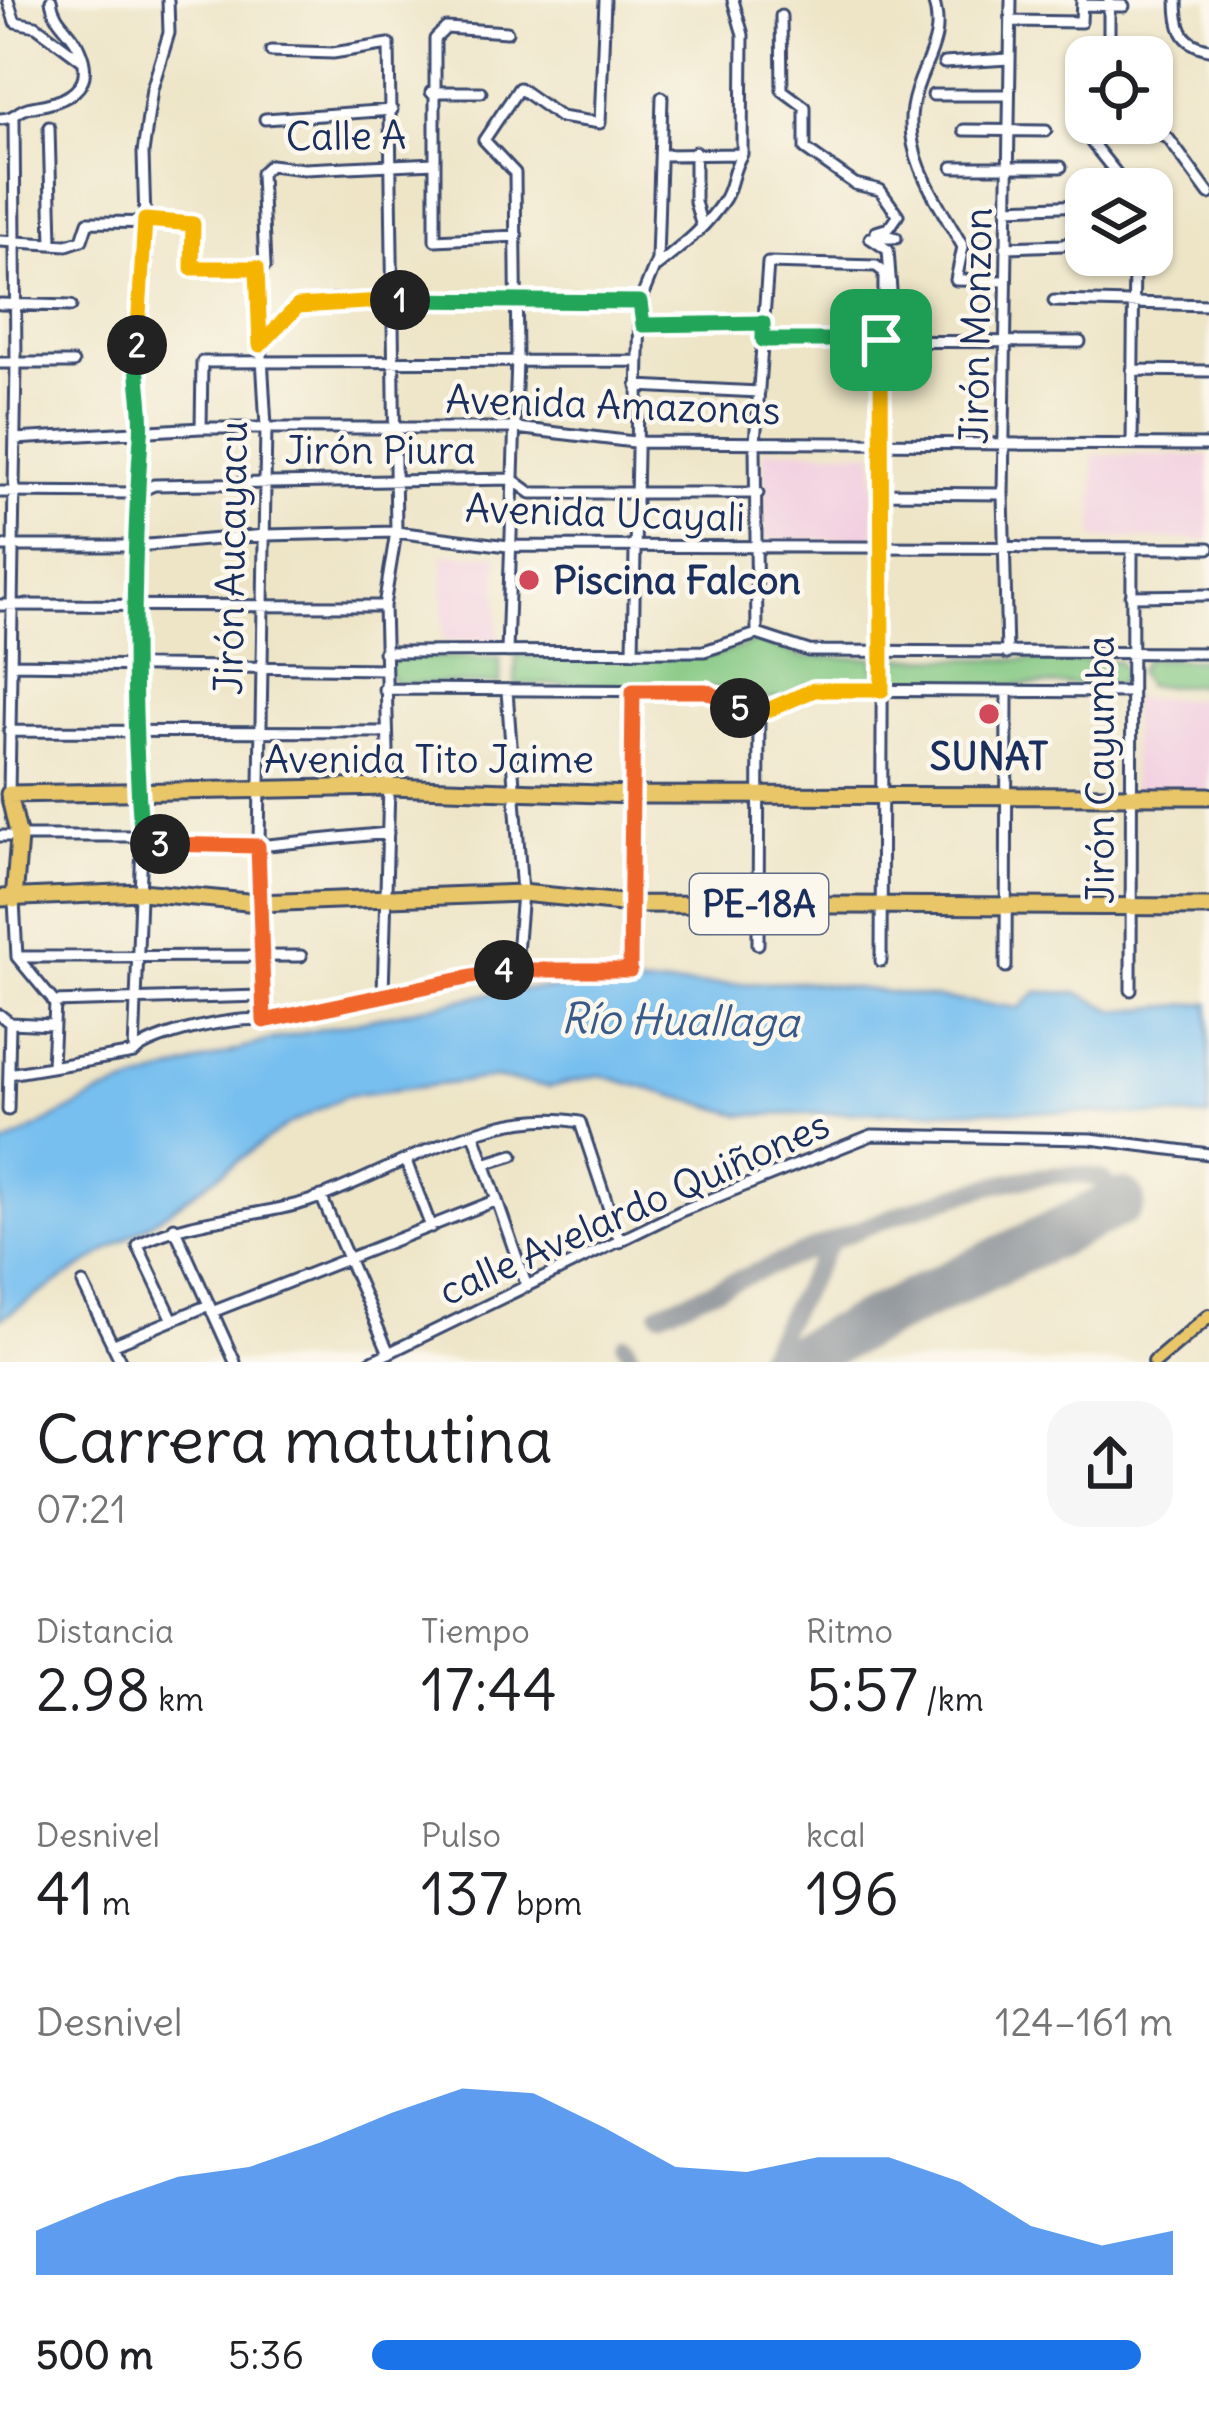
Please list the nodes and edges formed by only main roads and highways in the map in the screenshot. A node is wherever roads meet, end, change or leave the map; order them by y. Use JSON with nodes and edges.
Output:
{"nodes":[{"id":1,"x":1209,"y":796,"type":"edge"},
{"id":2,"x":7,"y":899,"type":"edge"},
{"id":3,"x":1209,"y":908,"type":"edge"},
{"id":4,"x":1209,"y":1316,"type":"edge"},
{"id":5,"x":1154,"y":1362,"type":"edge"}],
"edges":[{"from":1,"to":2,"type":"highway","name":"Avenida Tito Jaime"},
{"from":2,"to":3,"type":"highway","number":"PE-18A"},
{"from":4,"to":5,"type":"main road"}]}
